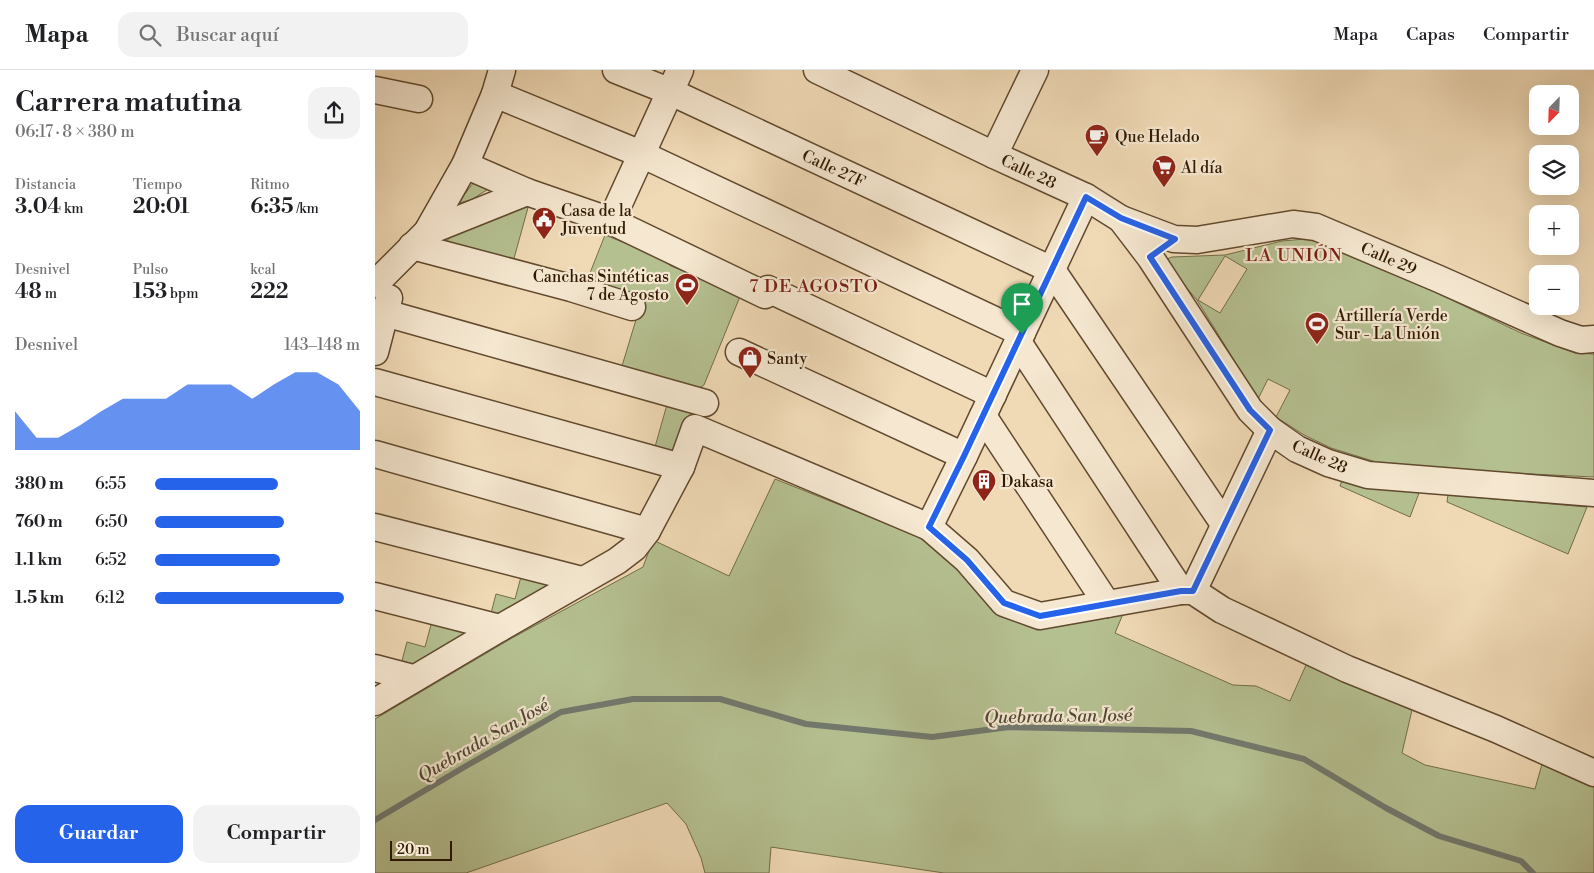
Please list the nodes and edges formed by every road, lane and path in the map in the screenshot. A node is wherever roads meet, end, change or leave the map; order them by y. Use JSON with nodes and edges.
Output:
{"nodes":[{"id":1,"x":616,"y":70,"type":"edge"},
{"id":2,"x":1035,"y":70,"type":"edge"},
{"id":3,"x":830,"y":72,"type":"edge"},
{"id":4,"x":675,"y":81,"type":"edge"},
{"id":5,"x":498,"y":82,"type":"edge"},
{"id":6,"x":375,"y":90,"type":"edge"},
{"id":7,"x":419,"y":99,"type":"dead end"},
{"id":8,"x":641,"y":154,"type":"junction"},
{"id":9,"x":994,"y":155,"type":"junction"},
{"id":10,"x":465,"y":166,"type":"junction"},
{"id":11,"x":527,"y":192,"type":"junction"},
{"id":12,"x":1086,"y":197,"type":"junction"},
{"id":13,"x":1121,"y":218,"type":"junction"},
{"id":14,"x":611,"y":221,"type":"junction"},
{"id":15,"x":1175,"y":239,"type":"junction"},
{"id":16,"x":412,"y":247,"type":"junction"},
{"id":17,"x":1150,"y":257,"type":"junction"},
{"id":18,"x":1052,"y":270,"type":"junction"},
{"id":19,"x":375,"y":284,"type":"edge"},
{"id":20,"x":632,"y":307,"type":"dead end"},
{"id":21,"x":385,"y":314,"type":"junction"},
{"id":22,"x":1020,"y":338,"type":"junction"},
{"id":23,"x":1594,"y":339,"type":"edge"},
{"id":24,"x":375,"y":352,"type":"edge"},
{"id":25,"x":739,"y":352,"type":"dead end"},
{"id":26,"x":375,"y":382,"type":"edge"},
{"id":27,"x":705,"y":403,"type":"dead end"},
{"id":28,"x":988,"y":405,"type":"junction"},
{"id":29,"x":1270,"y":430,"type":"junction"},
{"id":30,"x":375,"y":454,"type":"edge"},
{"id":31,"x":964,"y":456,"type":"junction"},
{"id":32,"x":681,"y":467,"type":"junction"},
{"id":33,"x":1594,"y":493,"type":"edge"},
{"id":34,"x":1224,"y":524,"type":"junction"},
{"id":35,"x":375,"y":527,"type":"edge"},
{"id":36,"x":929,"y":527,"type":"junction"},
{"id":37,"x":647,"y":531,"type":"junction"},
{"id":38,"x":581,"y":580,"type":"junction"},
{"id":39,"x":1187,"y":591,"type":"junction"},
{"id":40,"x":375,"y":596,"type":"edge"},
{"id":41,"x":1107,"y":604,"type":"junction"},
{"id":42,"x":500,"y":628,"type":"junction"},
{"id":43,"x":375,"y":668,"type":"edge"},
{"id":44,"x":413,"y":678,"type":"junction"},
{"id":45,"x":375,"y":702,"type":"edge"},
{"id":46,"x":1594,"y":773,"type":"edge"}],
"edges":[{"from":1,"to":4,"type":"street","name":"Calle 27F"},
{"from":2,"to":9,"type":"street"},
{"from":3,"to":9,"type":"street","name":"Calle 28"},
{"from":4,"to":8,"type":"street"},
{"from":4,"to":18,"type":"street","name":"Calle 27F"},
{"from":5,"to":8,"type":"street"},
{"from":5,"to":10,"type":"street"},
{"from":6,"to":7,"type":"street"},
{"from":8,"to":14,"type":"street"},
{"from":8,"to":22,"type":"street"},
{"from":9,"to":12,"type":"street","name":"Calle 28"},
{"from":10,"to":11,"type":"street"},
{"from":10,"to":16,"type":"street"},
{"from":11,"to":14,"type":"street"},
{"from":11,"to":16,"type":"street"},
{"from":12,"to":13,"type":"street","name":"Calle 28"},
{"from":12,"to":18,"type":"street"},
{"from":13,"to":15,"type":"street"},
{"from":13,"to":17,"type":"street","name":"Calle 28"},
{"from":14,"to":28,"type":"street"},
{"from":15,"to":17,"type":"street"},
{"from":15,"to":23,"type":"street","name":"Calle 29"},
{"from":16,"to":19,"type":"street"},
{"from":16,"to":20,"type":"street"},
{"from":16,"to":21,"type":"street"},
{"from":17,"to":29,"type":"street","name":"Calle 28"},
{"from":18,"to":22,"type":"street"},
{"from":18,"to":34,"type":"street"},
{"from":21,"to":24,"type":"street"},
{"from":21,"to":27,"type":"street"},
{"from":22,"to":28,"type":"street"},
{"from":22,"to":39,"type":"street"},
{"from":25,"to":31,"type":"street"},
{"from":26,"to":32,"type":"street"},
{"from":28,"to":31,"type":"street"},
{"from":28,"to":41,"type":"street"},
{"from":29,"to":33,"type":"street","name":"Calle 28"},
{"from":29,"to":34,"type":"street"},
{"from":30,"to":37,"type":"street"},
{"from":31,"to":36,"type":"street"},
{"from":32,"to":36,"type":"street"},
{"from":32,"to":37,"type":"street"},
{"from":34,"to":39,"type":"street"},
{"from":35,"to":38,"type":"street"},
{"from":36,"to":41,"type":"street"},
{"from":37,"to":38,"type":"street"},
{"from":38,"to":42,"type":"street"},
{"from":39,"to":41,"type":"street"},
{"from":39,"to":46,"type":"street"},
{"from":40,"to":42,"type":"street"},
{"from":42,"to":44,"type":"street"},
{"from":43,"to":44,"type":"street"},
{"from":44,"to":45,"type":"street"}]}
